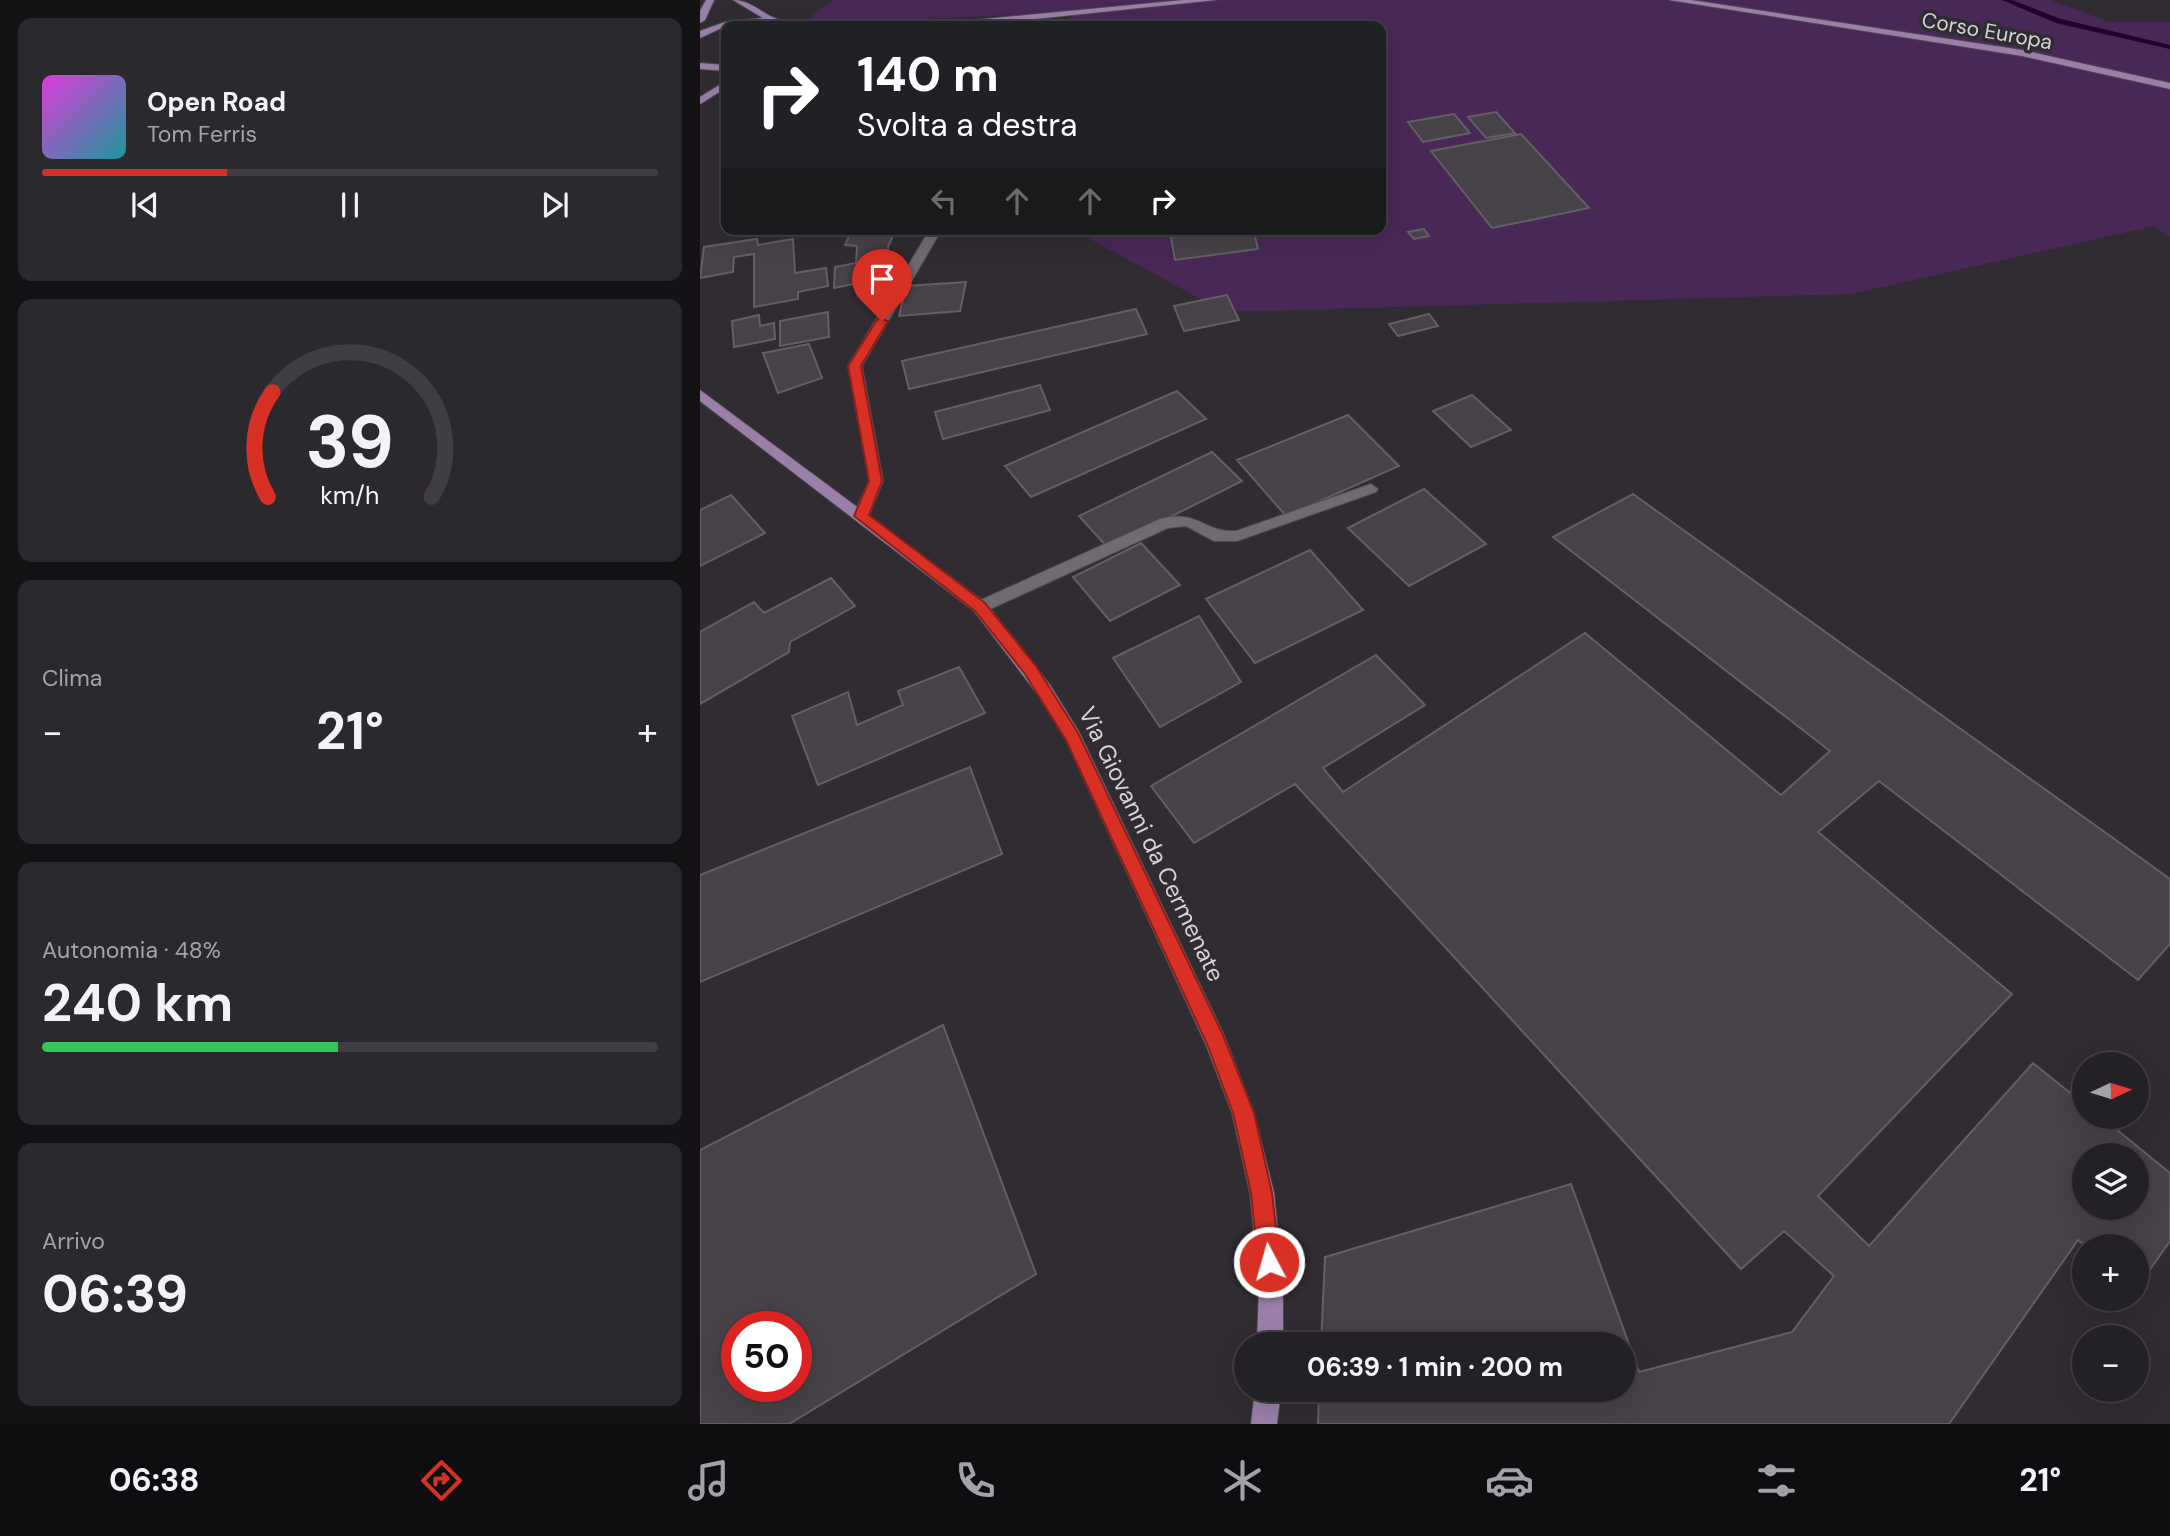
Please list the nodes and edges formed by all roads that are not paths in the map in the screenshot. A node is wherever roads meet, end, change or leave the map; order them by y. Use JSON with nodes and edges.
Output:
{"nodes":[{"id":1,"x":709,"y":0,"type":"edge"},
{"id":2,"x":737,"y":0,"type":"edge"},
{"id":3,"x":1212,"y":0,"type":"edge"},
{"id":4,"x":1673,"y":0,"type":"edge"},
{"id":5,"x":771,"y":19,"type":"junction"},
{"id":6,"x":700,"y":20,"type":"edge"},
{"id":7,"x":748,"y":21,"type":"edge"},
{"id":8,"x":779,"y":21,"type":"edge"},
{"id":9,"x":995,"y":21,"type":"edge"},
{"id":10,"x":721,"y":27,"type":"edge"},
{"id":11,"x":700,"y":35,"type":"edge"},
{"id":12,"x":700,"y":66,"type":"edge"},
{"id":13,"x":721,"y":68,"type":"edge"},
{"id":14,"x":721,"y":86,"type":"edge"},
{"id":15,"x":2170,"y":86,"type":"edge"},
{"id":16,"x":700,"y":101,"type":"edge"},
{"id":17,"x":932,"y":235,"type":"edge"},
{"id":18,"x":702,"y":399,"type":"edge"},
{"id":19,"x":1371,"y":489,"type":"dead end"},
{"id":20,"x":861,"y":516,"type":"junction"},
{"id":21,"x":980,"y":607,"type":"junction"},
{"id":22,"x":1270,"y":1332,"type":"edge"},
{"id":23,"x":1267,"y":1402,"type":"edge"},
{"id":24,"x":1264,"y":1424,"type":"edge"}],
"edges":[{"from":1,"to":6,"type":"main road"},
{"from":2,"to":5,"type":"main road"},
{"from":3,"to":9,"type":"main road"},
{"from":4,"to":15,"type":"main road","name":"Corso Europa"},
{"from":5,"to":7,"type":"main road"},
{"from":5,"to":8,"type":"main road"},
{"from":10,"to":11,"type":"main road"},
{"from":12,"to":13,"type":"main road"},
{"from":14,"to":16,"type":"main road"},
{"from":17,"to":20,"type":"street"},
{"from":18,"to":20,"type":"main road","name":"Via Giovanni da Cermenate"},
{"from":19,"to":21,"type":"street"},
{"from":20,"to":21,"type":"main road","name":"Via Giovanni da Cermenate"},
{"from":21,"to":22,"type":"main road","name":"Via Giovanni da Cermenate"},
{"from":23,"to":24,"type":"main road"}]}
